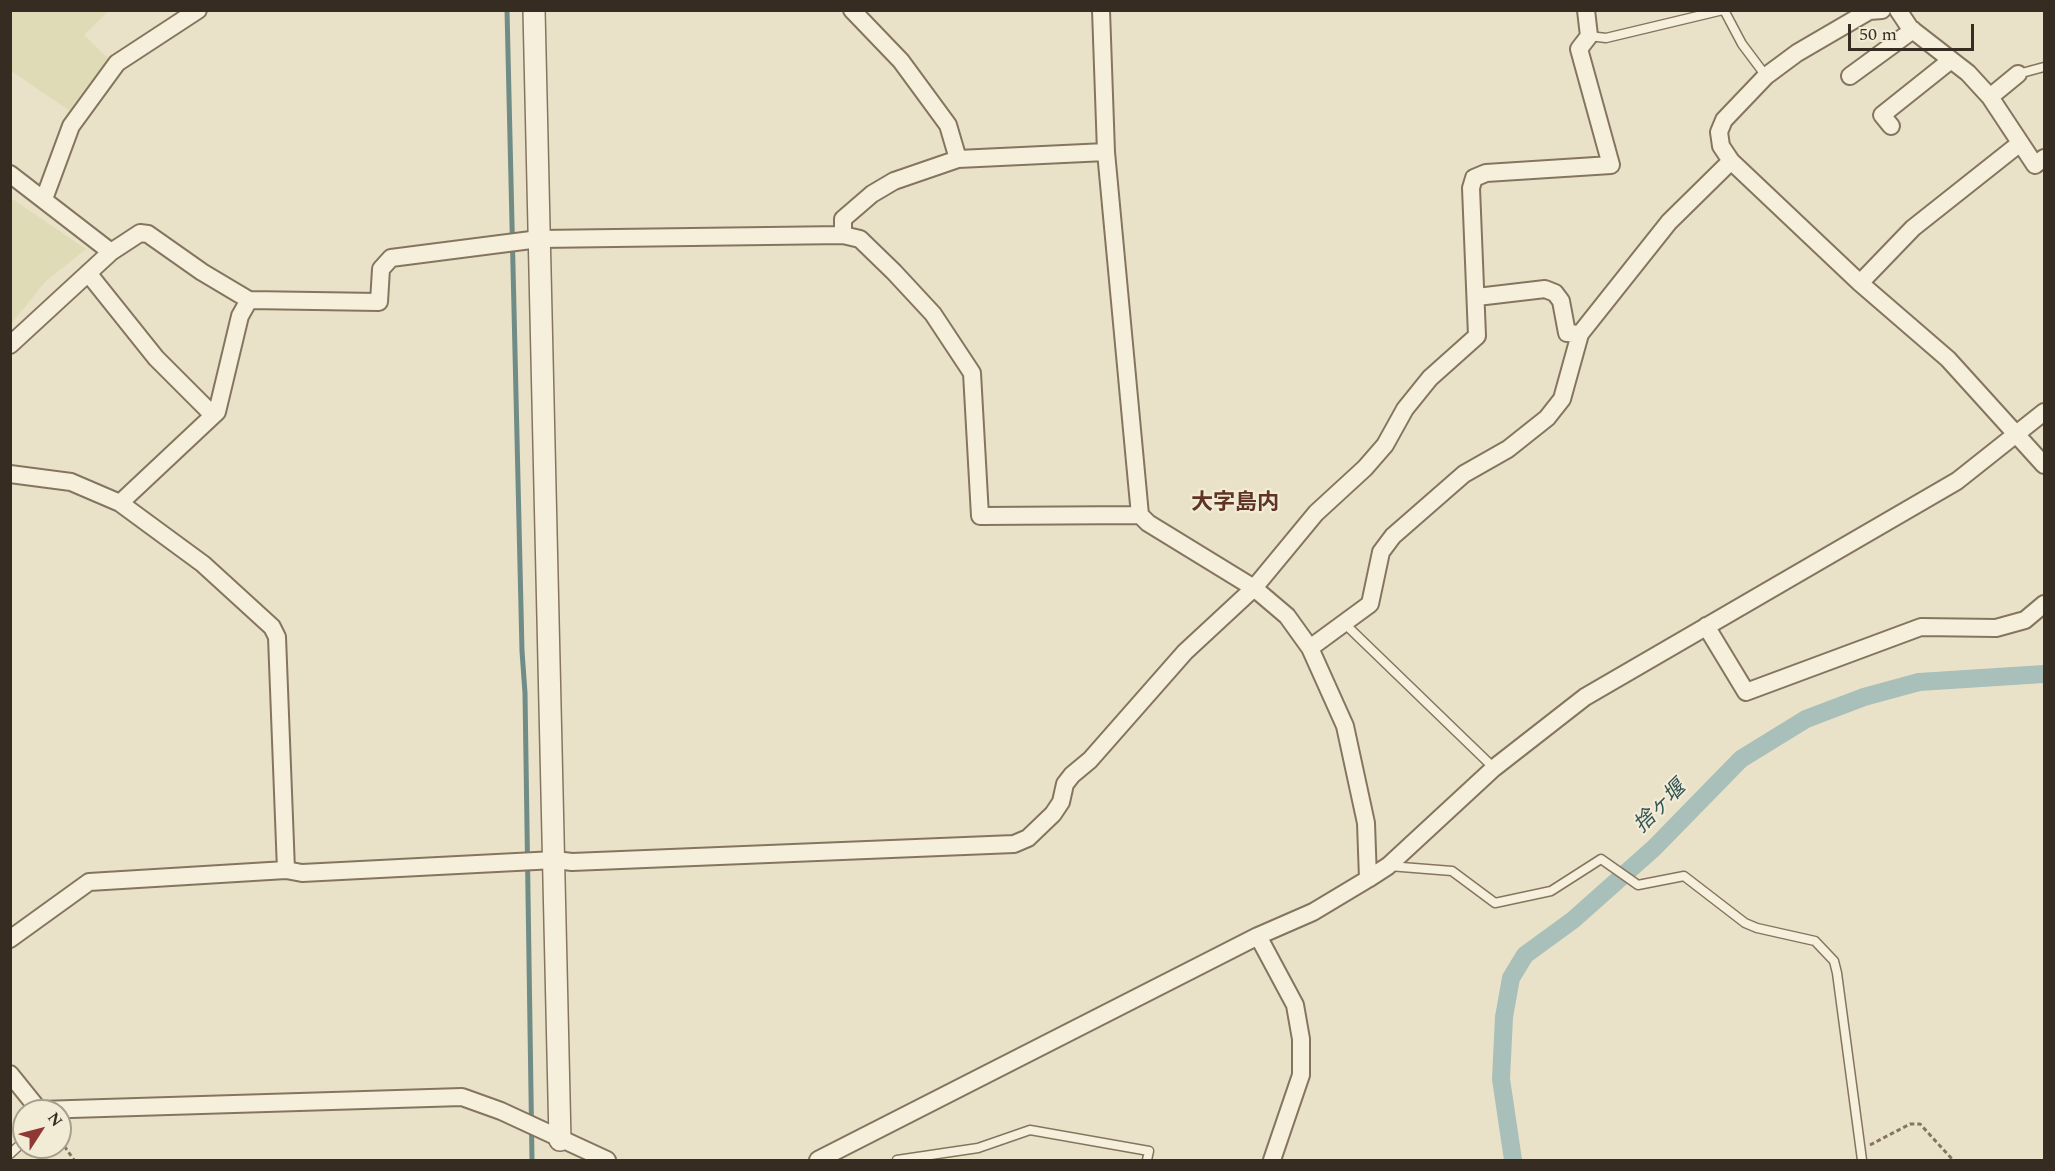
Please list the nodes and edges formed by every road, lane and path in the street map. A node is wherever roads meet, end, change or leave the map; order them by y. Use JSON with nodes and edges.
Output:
{"nodes":[{"id":1,"x":534,"y":10,"type":"edge"},
{"id":2,"x":852,"y":10,"type":"edge"},
{"id":3,"x":1101,"y":10,"type":"edge"},
{"id":4,"x":1586,"y":10,"type":"edge"},
{"id":5,"x":1724,"y":10,"type":"edge"},
{"id":6,"x":1882,"y":10,"type":"edge"},
{"id":7,"x":1898,"y":10,"type":"edge"},
{"id":8,"x":197,"y":11,"type":"edge"},
{"id":9,"x":1913,"y":30,"type":"junction"},
{"id":10,"x":1589,"y":36,"type":"junction"},
{"id":11,"x":1951,"y":60,"type":"junction"},
{"id":12,"x":2044,"y":67,"type":"edge"},
{"id":13,"x":2018,"y":74,"type":"joint"},
{"id":14,"x":1766,"y":76,"type":"junction"},
{"id":15,"x":1850,"y":76,"type":"dead end"},
{"id":16,"x":1990,"y":97,"type":"junction"},
{"id":17,"x":1891,"y":126,"type":"dead end"},
{"id":18,"x":2019,"y":144,"type":"junction"},
{"id":19,"x":1106,"y":152,"type":"junction"},
{"id":20,"x":2044,"y":158,"type":"edge"},
{"id":21,"x":958,"y":159,"type":"junction"},
{"id":22,"x":1731,"y":161,"type":"junction"},
{"id":23,"x":10,"y":174,"type":"edge"},
{"id":24,"x":44,"y":199,"type":"junction"},
{"id":25,"x":843,"y":235,"type":"junction"},
{"id":26,"x":539,"y":239,"type":"junction"},
{"id":27,"x":111,"y":252,"type":"junction"},
{"id":28,"x":88,"y":273,"type":"junction"},
{"id":29,"x":1860,"y":284,"type":"junction"},
{"id":30,"x":1477,"y":297,"type":"junction"},
{"id":31,"x":249,"y":300,"type":"junction"},
{"id":32,"x":1580,"y":334,"type":"junction"},
{"id":33,"x":10,"y":345,"type":"edge"},
{"id":34,"x":2044,"y":412,"type":"edge"},
{"id":35,"x":213,"y":415,"type":"junction"},
{"id":36,"x":2016,"y":436,"type":"junction"},
{"id":37,"x":2044,"y":465,"type":"edge"},
{"id":38,"x":10,"y":474,"type":"edge"},
{"id":39,"x":120,"y":504,"type":"junction"},
{"id":40,"x":1140,"y":515,"type":"junction"},
{"id":41,"x":1254,"y":588,"type":"junction"},
{"id":42,"x":2044,"y":604,"type":"edge"},
{"id":43,"x":1344,"y":623,"type":"junction"},
{"id":44,"x":1706,"y":626,"type":"junction"},
{"id":45,"x":1310,"y":648,"type":"junction"},
{"id":46,"x":1494,"y":768,"type":"junction"},
{"id":47,"x":555,"y":860,"type":"junction"},
{"id":48,"x":1388,"y":866,"type":"junction"},
{"id":49,"x":286,"y":870,"type":"junction"},
{"id":50,"x":1368,"y":879,"type":"junction"},
{"id":51,"x":1258,"y":936,"type":"junction"},
{"id":52,"x":10,"y":939,"type":"edge"},
{"id":53,"x":10,"y":1074,"type":"edge"},
{"id":54,"x":560,"y":1140,"type":"junction"},
{"id":55,"x":1861,"y":1150,"type":"junction"},
{"id":56,"x":607,"y":1161,"type":"edge"},
{"id":57,"x":818,"y":1161,"type":"edge"},
{"id":58,"x":897,"y":1161,"type":"edge"},
{"id":59,"x":1147,"y":1161,"type":"edge"},
{"id":60,"x":1272,"y":1161,"type":"edge"},
{"id":61,"x":1862,"y":1161,"type":"edge"},
{"id":62,"x":1953,"y":1161,"type":"edge"}],
"edges":[{"from":1,"to":26,"type":"street"},
{"from":2,"to":21,"type":"street"},
{"from":3,"to":19,"type":"street"},
{"from":4,"to":10,"type":"street"},
{"from":5,"to":10,"type":"lane"},
{"from":5,"to":14,"type":"lane"},
{"from":6,"to":14,"type":"street"},
{"from":7,"to":9,"type":"street"},
{"from":8,"to":24,"type":"street"},
{"from":9,"to":11,"type":"street"},
{"from":9,"to":15,"type":"street"},
{"from":10,"to":30,"type":"street"},
{"from":11,"to":16,"type":"street"},
{"from":11,"to":17,"type":"street"},
{"from":12,"to":13,"type":"lane"},
{"from":13,"to":16,"type":"street"},
{"from":14,"to":22,"type":"street"},
{"from":16,"to":18,"type":"street"},
{"from":18,"to":20,"type":"street"},
{"from":18,"to":29,"type":"street"},
{"from":19,"to":21,"type":"street"},
{"from":19,"to":40,"type":"street"},
{"from":21,"to":25,"type":"street"},
{"from":22,"to":29,"type":"street"},
{"from":22,"to":32,"type":"street"},
{"from":23,"to":24,"type":"street"},
{"from":24,"to":27,"type":"street"},
{"from":25,"to":26,"type":"street"},
{"from":25,"to":40,"type":"street"},
{"from":26,"to":31,"type":"street"},
{"from":26,"to":47,"type":"street"},
{"from":27,"to":28,"type":"street"},
{"from":27,"to":31,"type":"street"},
{"from":28,"to":33,"type":"street"},
{"from":28,"to":35,"type":"street"},
{"from":29,"to":36,"type":"street"},
{"from":30,"to":32,"type":"street"},
{"from":30,"to":41,"type":"street"},
{"from":31,"to":35,"type":"street"},
{"from":32,"to":43,"type":"street"},
{"from":34,"to":36,"type":"street"},
{"from":35,"to":39,"type":"street"},
{"from":36,"to":37,"type":"street"},
{"from":36,"to":44,"type":"street"},
{"from":38,"to":39,"type":"street"},
{"from":39,"to":49,"type":"street"},
{"from":40,"to":41,"type":"street"},
{"from":41,"to":45,"type":"street"},
{"from":41,"to":47,"type":"street"},
{"from":42,"to":44,"type":"street"},
{"from":43,"to":45,"type":"street"},
{"from":43,"to":46,"type":"lane"},
{"from":44,"to":46,"type":"street"},
{"from":45,"to":50,"type":"street"},
{"from":46,"to":48,"type":"street"},
{"from":47,"to":49,"type":"street"},
{"from":47,"to":54,"type":"street"},
{"from":48,"to":50,"type":"street"},
{"from":48,"to":55,"type":"lane"},
{"from":49,"to":52,"type":"street"},
{"from":50,"to":51,"type":"street"},
{"from":51,"to":57,"type":"street"},
{"from":51,"to":60,"type":"street"},
{"from":53,"to":54,"type":"street"},
{"from":54,"to":56,"type":"street"},
{"from":55,"to":61,"type":"lane"},
{"from":55,"to":62,"type":"path"},
{"from":58,"to":59,"type":"lane"}]}
